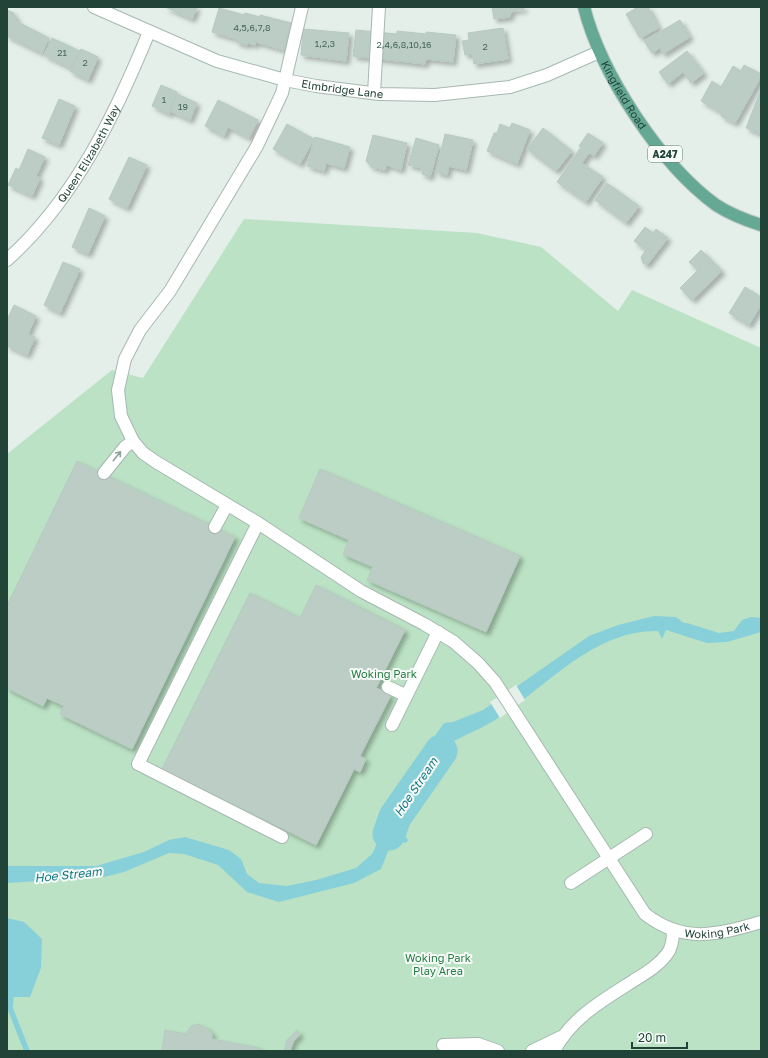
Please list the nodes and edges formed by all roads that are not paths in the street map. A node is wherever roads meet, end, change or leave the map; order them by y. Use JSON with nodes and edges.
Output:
{"nodes":[{"id":1,"x":94,"y":7,"type":"edge"},
{"id":2,"x":302,"y":7,"type":"edge"},
{"id":3,"x":379,"y":7,"type":"edge"},
{"id":4,"x":584,"y":7,"type":"edge"},
{"id":5,"x":149,"y":32,"type":"junction"},
{"id":6,"x":599,"y":52,"type":"junction"},
{"id":7,"x":285,"y":80,"type":"junction"},
{"id":8,"x":374,"y":93,"type":"junction"},
{"id":9,"x":761,"y":225,"type":"edge"},
{"id":10,"x":7,"y":260,"type":"edge"},
{"id":11,"x":133,"y":441,"type":"junction"},
{"id":12,"x":104,"y":473,"type":"dead end"},
{"id":13,"x":227,"y":505,"type":"junction"},
{"id":14,"x":258,"y":523,"type":"junction"},
{"id":15,"x":215,"y":527,"type":"dead end"},
{"id":16,"x":438,"y":632,"type":"junction"},
{"id":17,"x":388,"y":687,"type":"dead end"},
{"id":18,"x":405,"y":695,"type":"junction"},
{"id":19,"x":392,"y":725,"type":"dead end"},
{"id":20,"x":646,"y":834,"type":"dead end"},
{"id":21,"x":282,"y":837,"type":"dead end"},
{"id":22,"x":608,"y":859,"type":"junction"},
{"id":23,"x":571,"y":883,"type":"dead end"},
{"id":24,"x":761,"y":922,"type":"edge"},
{"id":25,"x":673,"y":930,"type":"junction"},
{"id":26,"x":562,"y":1036,"type":"junction"},
{"id":27,"x":443,"y":1045,"type":"dead end"},
{"id":28,"x":498,"y":1051,"type":"edge"},
{"id":29,"x":532,"y":1051,"type":"edge"},
{"id":30,"x":554,"y":1051,"type":"edge"}],
"edges":[{"from":1,"to":5,"type":"street","name":"Elmbridge Lane"},
{"from":2,"to":7,"type":"street","name":"Woking Park"},
{"from":3,"to":8,"type":"street"},
{"from":4,"to":6,"type":"main road","name":"Kingfield Road","number":"A247"},
{"from":5,"to":7,"type":"street","name":"Elmbridge Lane"},
{"from":5,"to":10,"type":"street","name":"Queen Elizabeth Way"},
{"from":6,"to":8,"type":"street","name":"Elmbridge Lane"},
{"from":6,"to":9,"type":"main road","name":"Kingfield Road","number":"A247"},
{"from":7,"to":8,"type":"street","name":"Elmbridge Lane"},
{"from":7,"to":11,"type":"street","name":"Woking Park"},
{"from":12,"to":11,"type":"street","one_way":true},
{"from":11,"to":13,"type":"street","name":"Woking Park"},
{"from":13,"to":14,"type":"street","name":"Woking Park"},
{"from":13,"to":15,"type":"street"},
{"from":14,"to":16,"type":"street","name":"Woking Park"},
{"from":14,"to":21,"type":"street"},
{"from":16,"to":18,"type":"street"},
{"from":16,"to":22,"type":"street","name":"Woking Park"},
{"from":17,"to":18,"type":"street"},
{"from":18,"to":19,"type":"street"},
{"from":20,"to":22,"type":"street"},
{"from":22,"to":23,"type":"street"},
{"from":22,"to":25,"type":"street","name":"Woking Park"},
{"from":24,"to":25,"type":"street","name":"Woking Park"},
{"from":25,"to":26,"type":"street"},
{"from":26,"to":29,"type":"street"},
{"from":26,"to":30,"type":"street"},
{"from":27,"to":28,"type":"street"}]}
